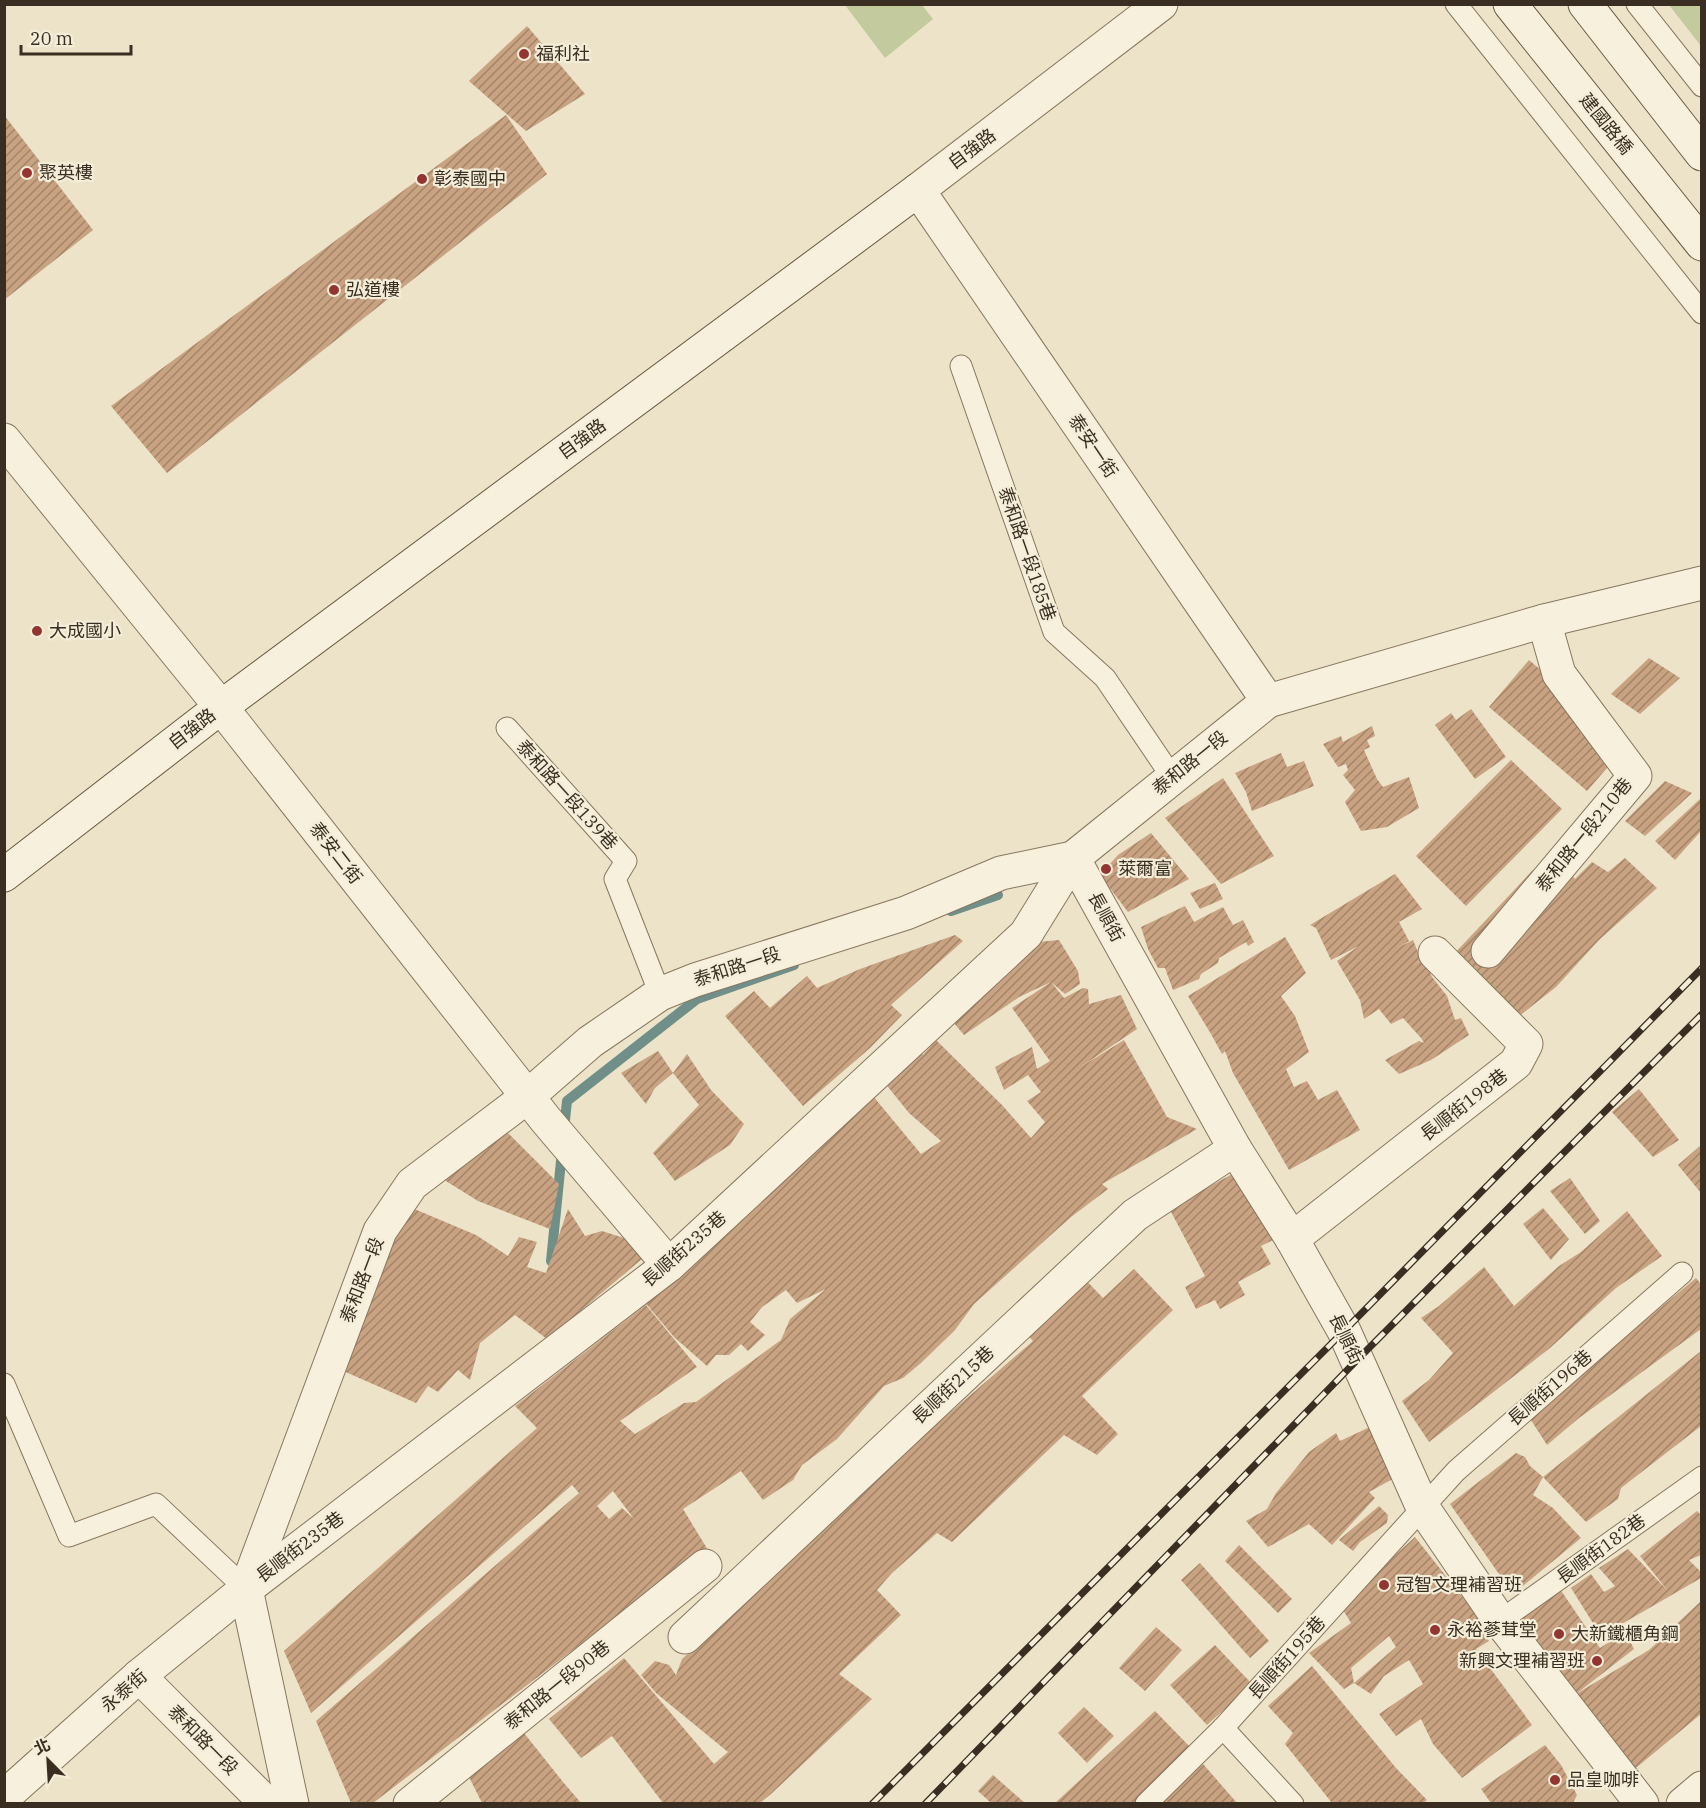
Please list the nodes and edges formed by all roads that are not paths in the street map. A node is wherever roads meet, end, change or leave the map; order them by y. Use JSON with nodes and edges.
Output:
{"nodes":[{"id":1,"x":1161,"y":4,"type":"edge"},
{"id":2,"x":1456,"y":4,"type":"edge"},
{"id":3,"x":1510,"y":4,"type":"edge"},
{"id":4,"x":1585,"y":4,"type":"edge"},
{"id":5,"x":1637,"y":4,"type":"edge"},
{"id":6,"x":1701,"y":86,"type":"edge"},
{"id":7,"x":1701,"y":154,"type":"edge"},
{"id":8,"x":918,"y":190,"type":"junction"},
{"id":9,"x":1701,"y":244,"type":"edge"},
{"id":10,"x":1701,"y":313,"type":"edge"},
{"id":11,"x":961,"y":366,"type":"dead end"},
{"id":12,"x":4,"y":440,"type":"edge"},
{"id":13,"x":1701,"y":583,"type":"edge"},
{"id":14,"x":1544,"y":621,"type":"junction"},
{"id":15,"x":1268,"y":701,"type":"junction"},
{"id":16,"x":221,"y":707,"type":"junction"},
{"id":17,"x":507,"y":728,"type":"dead end"},
{"id":18,"x":1172,"y":777,"type":"junction"},
{"id":19,"x":1073,"y":858,"type":"junction"},
{"id":20,"x":4,"y":875,"type":"edge"},
{"id":21,"x":1488,"y":951,"type":"dead end"},
{"id":22,"x":1435,"y":953,"type":"dead end"},
{"id":23,"x":660,"y":994,"type":"junction"},
{"id":24,"x":537,"y":1108,"type":"junction"},
{"id":25,"x":1235,"y":1149,"type":"junction"},
{"id":26,"x":1293,"y":1239,"type":"junction"},
{"id":27,"x":669,"y":1265,"type":"junction"},
{"id":28,"x":1682,"y":1273,"type":"dead end"},
{"id":29,"x":4,"y":1384,"type":"edge"},
{"id":30,"x":1701,"y":1476,"type":"edge"},
{"id":31,"x":1423,"y":1508,"type":"junction"},
{"id":32,"x":705,"y":1566,"type":"dead end"},
{"id":33,"x":246,"y":1589,"type":"junction"},
{"id":34,"x":1500,"y":1621,"type":"junction"},
{"id":35,"x":685,"y":1637,"type":"dead end"},
{"id":36,"x":139,"y":1677,"type":"junction"},
{"id":37,"x":1224,"y":1728,"type":"junction"},
{"id":38,"x":1701,"y":1788,"type":"edge"},
{"id":39,"x":4,"y":1797,"type":"edge"},
{"id":40,"x":267,"y":1803,"type":"edge"},
{"id":41,"x":292,"y":1803,"type":"edge"},
{"id":42,"x":410,"y":1803,"type":"edge"},
{"id":43,"x":1146,"y":1803,"type":"edge"},
{"id":44,"x":1293,"y":1803,"type":"edge"},
{"id":45,"x":1642,"y":1803,"type":"edge"},
{"id":46,"x":1683,"y":1803,"type":"edge"}],
"edges":[{"from":1,"to":8,"type":"street","name":"自強路"},
{"from":2,"to":10,"type":"lane"},
{"from":3,"to":9,"type":"street","name":"建國路橋"},
{"from":4,"to":7,"type":"street"},
{"from":5,"to":6,"type":"lane"},
{"from":8,"to":15,"type":"street","name":"泰安一街"},
{"from":8,"to":16,"type":"street","name":"自強路"},
{"from":11,"to":18,"type":"lane","name":"泰和路一段185巷"},
{"from":12,"to":16,"type":"street","name":"泰安二街"},
{"from":13,"to":14,"type":"street","name":"泰和路一段"},
{"from":14,"to":15,"type":"street","name":"泰和路一段"},
{"from":14,"to":21,"type":"street","name":"泰和路一段210巷"},
{"from":15,"to":18,"type":"street","name":"泰和路一段"},
{"from":16,"to":20,"type":"street","name":"自強路"},
{"from":16,"to":24,"type":"street","name":"泰安二街"},
{"from":17,"to":23,"type":"lane","name":"泰和路一段139巷"},
{"from":18,"to":19,"type":"street","name":"泰和路一段"},
{"from":19,"to":23,"type":"street","name":"泰和路一段"},
{"from":19,"to":25,"type":"street","name":"長順街"},
{"from":19,"to":27,"type":"street","name":"長順街235巷"},
{"from":22,"to":26,"type":"street","name":"長順街198巷"},
{"from":23,"to":24,"type":"street","name":"泰和路一段"},
{"from":24,"to":27,"type":"street","name":"泰安二街"},
{"from":24,"to":33,"type":"street","name":"泰和路一段"},
{"from":25,"to":26,"type":"street","name":"長順街"},
{"from":25,"to":35,"type":"street","name":"長順街215巷"},
{"from":26,"to":31,"type":"street","name":"長順街"},
{"from":27,"to":33,"type":"street","name":"長順街235巷"},
{"from":28,"to":31,"type":"lane","name":"長順街196巷"},
{"from":29,"to":33,"type":"lane"},
{"from":30,"to":34,"type":"lane","name":"長順街182巷"},
{"from":31,"to":34,"type":"street","name":"長順街"},
{"from":31,"to":37,"type":"lane","name":"長順街195巷"},
{"from":32,"to":42,"type":"street","name":"泰和路一段90巷"},
{"from":33,"to":36,"type":"street","name":"永泰街"},
{"from":33,"to":41,"type":"street"},
{"from":34,"to":45,"type":"street","name":"長順街"},
{"from":36,"to":39,"type":"street","name":"永泰街"},
{"from":36,"to":40,"type":"street","name":"泰和路一段"},
{"from":37,"to":43,"type":"lane","name":"長順街195巷"},
{"from":37,"to":44,"type":"lane"},
{"from":38,"to":46,"type":"street"}]}
